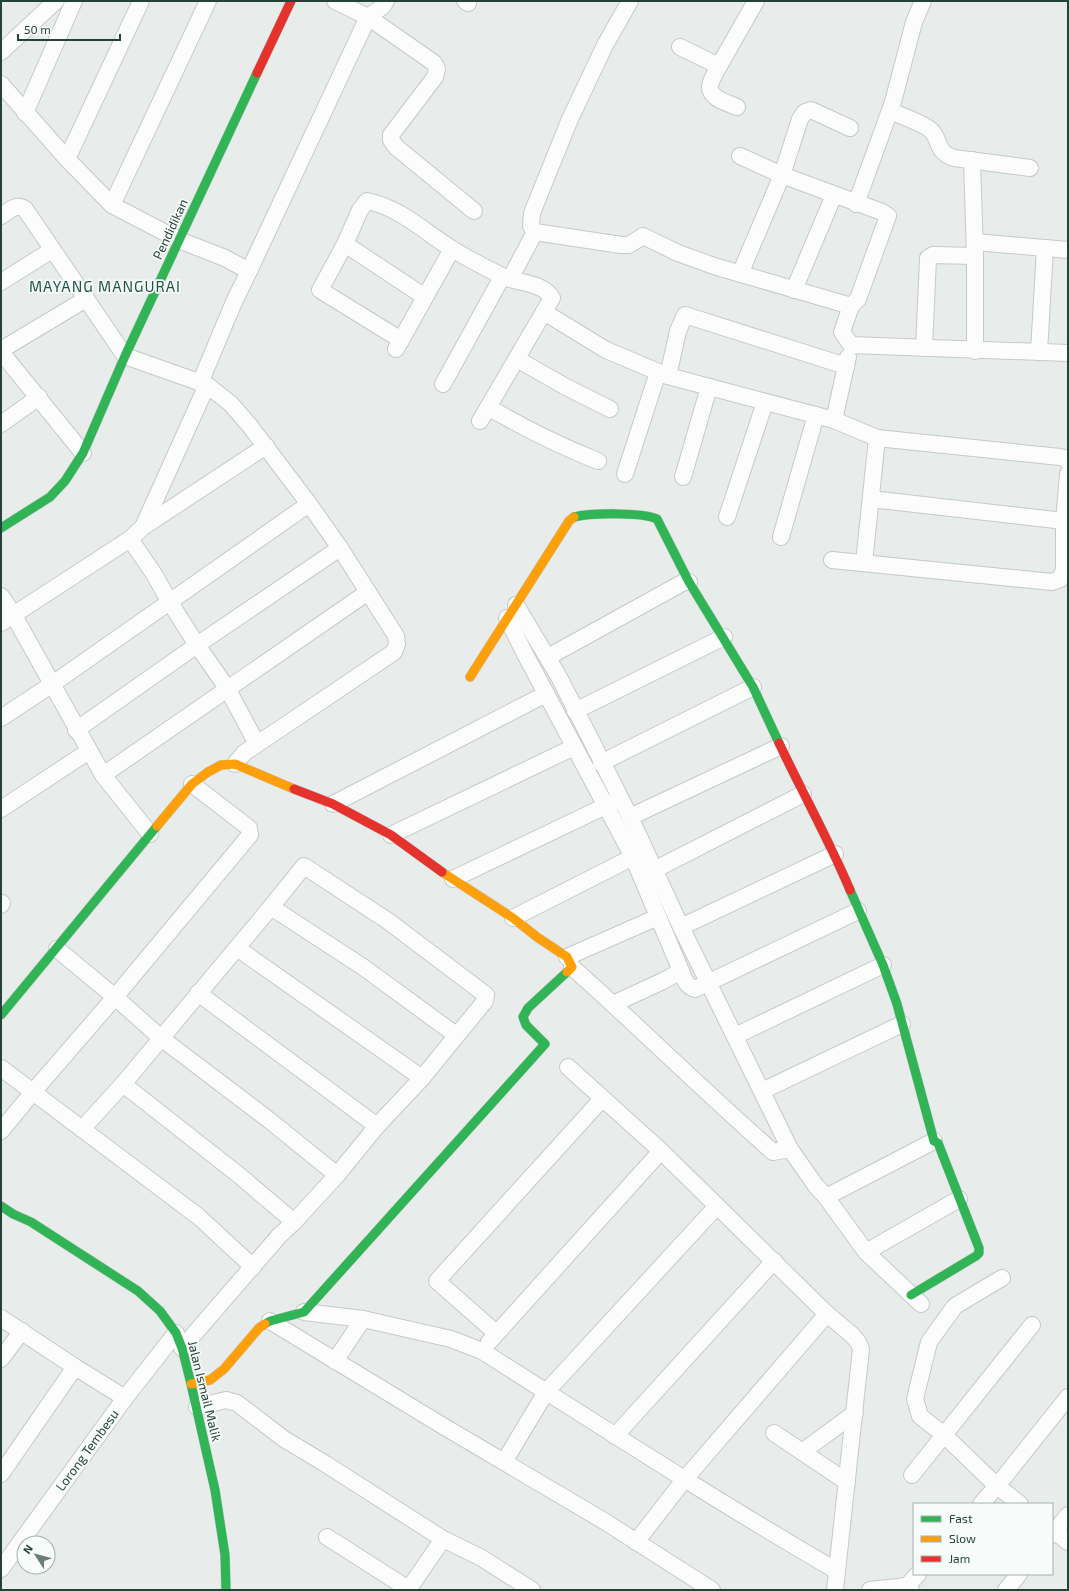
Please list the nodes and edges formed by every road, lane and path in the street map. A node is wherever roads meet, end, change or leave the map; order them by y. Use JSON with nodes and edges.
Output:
{"nodes":[{"id":1,"x":56,"y":1,"type":"edge"},
{"id":2,"x":74,"y":1,"type":"edge"},
{"id":3,"x":141,"y":1,"type":"edge"},
{"id":4,"x":208,"y":1,"type":"edge"},
{"id":5,"x":291,"y":1,"type":"edge"},
{"id":6,"x":335,"y":1,"type":"edge"},
{"id":7,"x":386,"y":1,"type":"edge"},
{"id":8,"x":630,"y":1,"type":"edge"},
{"id":9,"x":756,"y":1,"type":"edge"},
{"id":10,"x":923,"y":1,"type":"edge"},
{"id":11,"x":368,"y":17,"type":"junction"},
{"id":12,"x":680,"y":47,"type":"dead end"},
{"id":13,"x":1,"y":52,"type":"edge"},
{"id":14,"x":719,"y":66,"type":"junction"},
{"id":15,"x":1,"y":84,"type":"edge"},
{"id":16,"x":737,"y":107,"type":"dead end"},
{"id":17,"x":890,"y":110,"type":"junction"},
{"id":18,"x":25,"y":113,"type":"junction"},
{"id":19,"x":850,"y":128,"type":"dead end"},
{"id":20,"x":740,"y":156,"type":"dead end"},
{"id":21,"x":67,"y":159,"type":"junction"},
{"id":22,"x":972,"y":160,"type":"junction"},
{"id":23,"x":1030,"y":168,"type":"dead end"},
{"id":24,"x":782,"y":175,"type":"junction"},
{"id":25,"x":834,"y":195,"type":"junction"},
{"id":26,"x":856,"y":204,"type":"junction"},
{"id":27,"x":112,"y":205,"type":"junction"},
{"id":28,"x":474,"y":211,"type":"dead end"},
{"id":29,"x":1,"y":216,"type":"edge"},
{"id":30,"x":535,"y":232,"type":"junction"},
{"id":31,"x":179,"y":240,"type":"junction"},
{"id":32,"x":346,"y":244,"type":"junction"},
{"id":33,"x":1045,"y":248,"type":"junction"},
{"id":34,"x":452,"y":249,"type":"junction"},
{"id":35,"x":975,"y":249,"type":"junction"},
{"id":36,"x":52,"y":250,"type":"junction"},
{"id":37,"x":1068,"y":250,"type":"edge"},
{"id":38,"x":249,"y":271,"type":"junction"},
{"id":39,"x":740,"y":274,"type":"junction"},
{"id":40,"x":506,"y":278,"type":"junction"},
{"id":41,"x":1,"y":282,"type":"edge"},
{"id":42,"x":794,"y":290,"type":"junction"},
{"id":43,"x":425,"y":297,"type":"junction"},
{"id":44,"x":86,"y":300,"type":"junction"},
{"id":45,"x":851,"y":306,"type":"junction"},
{"id":46,"x":544,"y":312,"type":"junction"},
{"id":47,"x":851,"y":345,"type":"junction"},
{"id":48,"x":924,"y":348,"type":"junction"},
{"id":49,"x":1,"y":351,"type":"edge"},
{"id":50,"x":975,"y":351,"type":"junction"},
{"id":51,"x":1039,"y":352,"type":"junction"},
{"id":52,"x":1068,"y":353,"type":"edge"},
{"id":53,"x":125,"y":356,"type":"junction"},
{"id":54,"x":516,"y":359,"type":"junction"},
{"id":55,"x":846,"y":366,"type":"junction"},
{"id":56,"x":663,"y":374,"type":"junction"},
{"id":57,"x":203,"y":384,"type":"junction"},
{"id":58,"x":443,"y":384,"type":"dead end"},
{"id":59,"x":709,"y":387,"type":"junction"},
{"id":60,"x":39,"y":397,"type":"junction"},
{"id":61,"x":764,"y":402,"type":"junction"},
{"id":62,"x":488,"y":407,"type":"junction"},
{"id":63,"x":610,"y":409,"type":"dead end"},
{"id":64,"x":816,"y":415,"type":"junction"},
{"id":65,"x":834,"y":420,"type":"junction"},
{"id":66,"x":480,"y":421,"type":"dead end"},
{"id":67,"x":1,"y":424,"type":"edge"},
{"id":68,"x":877,"y":438,"type":"junction"},
{"id":69,"x":266,"y":446,"type":"junction"},
{"id":70,"x":83,"y":452,"type":"junction"},
{"id":71,"x":598,"y":462,"type":"dead end"},
{"id":72,"x":1068,"y":462,"type":"edge"},
{"id":73,"x":625,"y":474,"type":"dead end"},
{"id":74,"x":1068,"y":474,"type":"edge"},
{"id":75,"x":683,"y":477,"type":"dead end"},
{"id":76,"x":871,"y":499,"type":"junction"},
{"id":77,"x":309,"y":504,"type":"junction"},
{"id":78,"x":727,"y":517,"type":"dead end"},
{"id":79,"x":1064,"y":521,"type":"junction"},
{"id":80,"x":142,"y":527,"type":"junction"},
{"id":81,"x":1,"y":528,"type":"edge"},
{"id":82,"x":781,"y":537,"type":"dead end"},
{"id":83,"x":130,"y":539,"type":"junction"},
{"id":84,"x":340,"y":548,"type":"junction"},
{"id":85,"x":832,"y":560,"type":"dead end"},
{"id":86,"x":864,"y":563,"type":"junction"},
{"id":87,"x":689,"y":582,"type":"junction"},
{"id":88,"x":368,"y":592,"type":"junction"},
{"id":89,"x":1,"y":596,"type":"edge"},
{"id":90,"x":169,"y":602,"type":"junction"},
{"id":91,"x":516,"y":605,"type":"junction"},
{"id":92,"x":508,"y":618,"type":"junction"},
{"id":93,"x":7,"y":619,"type":"edge"},
{"id":94,"x":724,"y":637,"type":"junction"},
{"id":95,"x":197,"y":645,"type":"junction"},
{"id":96,"x":548,"y":657,"type":"junction"},
{"id":97,"x":470,"y":677,"type":"dead end"},
{"id":98,"x":52,"y":685,"type":"junction"},
{"id":99,"x":753,"y":687,"type":"junction"},
{"id":100,"x":227,"y":688,"type":"junction"},
{"id":101,"x":546,"y":694,"type":"junction"},
{"id":102,"x":575,"y":711,"type":"junction"},
{"id":103,"x":1,"y":718,"type":"edge"},
{"id":104,"x":76,"y":730,"type":"junction"},
{"id":105,"x":257,"y":744,"type":"junction"},
{"id":106,"x":781,"y":746,"type":"junction"},
{"id":107,"x":574,"y":747,"type":"junction"},
{"id":108,"x":89,"y":751,"type":"junction"},
{"id":109,"x":601,"y":763,"type":"junction"},
{"id":110,"x":235,"y":764,"type":"junction"},
{"id":111,"x":103,"y":775,"type":"junction"},
{"id":112,"x":192,"y":784,"type":"junction"},
{"id":113,"x":803,"y":794,"type":"junction"},
{"id":114,"x":613,"y":802,"type":"junction"},
{"id":115,"x":333,"y":804,"type":"junction"},
{"id":116,"x":1,"y":809,"type":"edge"},
{"id":117,"x":630,"y":817,"type":"junction"},
{"id":118,"x":150,"y":834,"type":"junction"},
{"id":119,"x":391,"y":835,"type":"junction"},
{"id":120,"x":834,"y":854,"type":"junction"},
{"id":121,"x":633,"y":857,"type":"junction"},
{"id":122,"x":654,"y":870,"type":"junction"},
{"id":123,"x":453,"y":879,"type":"junction"},
{"id":124,"x":271,"y":907,"type":"junction"},
{"id":125,"x":858,"y":911,"type":"junction"},
{"id":126,"x":658,"y":917,"type":"junction"},
{"id":127,"x":514,"y":918,"type":"junction"},
{"id":128,"x":680,"y":927,"type":"junction"},
{"id":129,"x":237,"y":948,"type":"junction"},
{"id":130,"x":57,"y":949,"type":"junction"},
{"id":131,"x":569,"y":962,"type":"junction"},
{"id":132,"x":883,"y":965,"type":"junction"},
{"id":133,"x":681,"y":971,"type":"junction"},
{"id":134,"x":708,"y":983,"type":"junction"},
{"id":135,"x":198,"y":993,"type":"junction"},
{"id":136,"x":115,"y":997,"type":"junction"},
{"id":137,"x":613,"y":1004,"type":"junction"},
{"id":138,"x":1,"y":1015,"type":"edge"},
{"id":139,"x":902,"y":1024,"type":"junction"},
{"id":140,"x":456,"y":1035,"type":"junction"},
{"id":141,"x":735,"y":1036,"type":"junction"},
{"id":142,"x":161,"y":1038,"type":"junction"},
{"id":143,"x":568,"y":1067,"type":"dead end"},
{"id":144,"x":1,"y":1068,"type":"edge"},
{"id":145,"x":422,"y":1078,"type":"junction"},
{"id":146,"x":123,"y":1084,"type":"junction"},
{"id":147,"x":762,"y":1091,"type":"junction"},
{"id":148,"x":33,"y":1092,"type":"junction"},
{"id":149,"x":602,"y":1099,"type":"junction"},
{"id":150,"x":377,"y":1126,"type":"junction"},
{"id":151,"x":82,"y":1128,"type":"junction"},
{"id":152,"x":1,"y":1131,"type":"edge"},
{"id":153,"x":934,"y":1141,"type":"junction"},
{"id":154,"x":790,"y":1149,"type":"junction"},
{"id":155,"x":661,"y":1151,"type":"junction"},
{"id":156,"x":337,"y":1175,"type":"junction"},
{"id":157,"x":826,"y":1197,"type":"junction"},
{"id":158,"x":959,"y":1199,"type":"junction"},
{"id":159,"x":1,"y":1206,"type":"edge"},
{"id":160,"x":19,"y":1206,"type":"dead end"},
{"id":161,"x":717,"y":1206,"type":"junction"},
{"id":162,"x":31,"y":1222,"type":"junction"},
{"id":163,"x":294,"y":1222,"type":"junction"},
{"id":164,"x":866,"y":1252,"type":"junction"},
{"id":165,"x":774,"y":1261,"type":"junction"},
{"id":166,"x":253,"y":1267,"type":"junction"},
{"id":167,"x":1002,"y":1278,"type":"dead end"},
{"id":168,"x":916,"y":1300,"type":"joint"},
{"id":169,"x":304,"y":1312,"type":"junction"},
{"id":170,"x":827,"y":1314,"type":"junction"},
{"id":171,"x":1,"y":1318,"type":"edge"},
{"id":172,"x":363,"y":1319,"type":"junction"},
{"id":173,"x":270,"y":1321,"type":"junction"},
{"id":174,"x":1032,"y":1325,"type":"dead end"},
{"id":175,"x":22,"y":1331,"type":"junction"},
{"id":176,"x":176,"y":1333,"type":"junction"},
{"id":177,"x":496,"y":1333,"type":"junction"},
{"id":178,"x":182,"y":1348,"type":"junction"},
{"id":179,"x":482,"y":1351,"type":"junction"},
{"id":180,"x":1,"y":1359,"type":"edge"},
{"id":181,"x":335,"y":1361,"type":"junction"},
{"id":182,"x":75,"y":1367,"type":"junction"},
{"id":183,"x":191,"y":1384,"type":"junction"},
{"id":184,"x":546,"y":1392,"type":"junction"},
{"id":185,"x":1068,"y":1397,"type":"edge"},
{"id":186,"x":125,"y":1398,"type":"junction"},
{"id":187,"x":197,"y":1406,"type":"junction"},
{"id":188,"x":855,"y":1413,"type":"junction"},
{"id":189,"x":774,"y":1433,"type":"dead end"},
{"id":190,"x":944,"y":1435,"type":"junction"},
{"id":191,"x":615,"y":1436,"type":"junction"},
{"id":192,"x":802,"y":1452,"type":"junction"},
{"id":193,"x":504,"y":1462,"type":"junction"},
{"id":194,"x":1,"y":1474,"type":"edge"},
{"id":195,"x":912,"y":1475,"type":"dead end"},
{"id":196,"x":684,"y":1480,"type":"junction"},
{"id":197,"x":847,"y":1482,"type":"junction"},
{"id":198,"x":997,"y":1486,"type":"junction"},
{"id":199,"x":982,"y":1503,"type":"edge"},
{"id":200,"x":1019,"y":1503,"type":"edge"},
{"id":201,"x":1068,"y":1515,"type":"edge"},
{"id":202,"x":1053,"y":1532,"type":"edge"},
{"id":203,"x":327,"y":1537,"type":"dead end"},
{"id":204,"x":443,"y":1539,"type":"junction"},
{"id":205,"x":636,"y":1542,"type":"junction"},
{"id":206,"x":1068,"y":1542,"type":"edge"},
{"id":207,"x":1,"y":1569,"type":"edge"},
{"id":208,"x":836,"y":1571,"type":"junction"},
{"id":209,"x":917,"y":1575,"type":"edge"},
{"id":210,"x":1018,"y":1575,"type":"edge"},
{"id":211,"x":909,"y":1588,"type":"edge"},
{"id":212,"x":226,"y":1590,"type":"edge"},
{"id":213,"x":409,"y":1590,"type":"edge"},
{"id":214,"x":532,"y":1590,"type":"edge"},
{"id":215,"x":712,"y":1590,"type":"edge"},
{"id":216,"x":835,"y":1590,"type":"edge"},
{"id":217,"x":870,"y":1590,"type":"edge"},
{"id":218,"x":1006,"y":1590,"type":"edge"}],
"edges":[{"from":1,"to":13,"type":"street"},
{"from":2,"to":18,"type":"street"},
{"from":3,"to":21,"type":"street"},
{"from":4,"to":27,"type":"street"},
{"from":5,"to":31,"type":"street","name":"Pendidikan"},
{"from":6,"to":11,"type":"street"},
{"from":7,"to":11,"type":"street"},
{"from":8,"to":30,"type":"street"},
{"from":9,"to":14,"type":"street"},
{"from":10,"to":17,"type":"street"},
{"from":11,"to":28,"type":"street"},
{"from":11,"to":38,"type":"street"},
{"from":12,"to":14,"type":"street"},
{"from":14,"to":16,"type":"street"},
{"from":15,"to":18,"type":"street"},
{"from":17,"to":22,"type":"street"},
{"from":17,"to":26,"type":"street"},
{"from":18,"to":21,"type":"street"},
{"from":19,"to":24,"type":"street"},
{"from":20,"to":24,"type":"street"},
{"from":21,"to":27,"type":"street"},
{"from":22,"to":23,"type":"street"},
{"from":22,"to":35,"type":"street"},
{"from":24,"to":25,"type":"street"},
{"from":24,"to":39,"type":"street"},
{"from":25,"to":26,"type":"street"},
{"from":25,"to":42,"type":"street"},
{"from":26,"to":45,"type":"street"},
{"from":27,"to":31,"type":"street"},
{"from":29,"to":36,"type":"street"},
{"from":30,"to":39,"type":"street"},
{"from":30,"to":40,"type":"street"},
{"from":31,"to":38,"type":"street"},
{"from":31,"to":53,"type":"street","name":"Pendidikan"},
{"from":32,"to":34,"type":"street"},
{"from":32,"to":43,"type":"street"},
{"from":32,"to":43,"type":"street"},
{"from":33,"to":35,"type":"street"},
{"from":33,"to":37,"type":"street"},
{"from":33,"to":51,"type":"street"},
{"from":34,"to":40,"type":"street"},
{"from":34,"to":43,"type":"street"},
{"from":35,"to":48,"type":"street"},
{"from":35,"to":50,"type":"street"},
{"from":36,"to":41,"type":"street"},
{"from":36,"to":44,"type":"street"},
{"from":38,"to":57,"type":"street"},
{"from":39,"to":42,"type":"street"},
{"from":40,"to":46,"type":"street"},
{"from":40,"to":58,"type":"street"},
{"from":42,"to":45,"type":"street"},
{"from":44,"to":49,"type":"street"},
{"from":44,"to":53,"type":"street"},
{"from":45,"to":47,"type":"street"},
{"from":46,"to":54,"type":"street"},
{"from":46,"to":56,"type":"street"},
{"from":47,"to":48,"type":"street"},
{"from":47,"to":55,"type":"street"},
{"from":48,"to":50,"type":"street"},
{"from":49,"to":60,"type":"street"},
{"from":50,"to":51,"type":"street"},
{"from":51,"to":52,"type":"street"},
{"from":53,"to":57,"type":"street"},
{"from":53,"to":70,"type":"street","name":"Pendidikan"},
{"from":54,"to":62,"type":"street"},
{"from":54,"to":63,"type":"street"},
{"from":55,"to":56,"type":"street"},
{"from":55,"to":65,"type":"street"},
{"from":56,"to":59,"type":"street"},
{"from":56,"to":73,"type":"street"},
{"from":57,"to":69,"type":"street"},
{"from":57,"to":80,"type":"street"},
{"from":59,"to":61,"type":"street"},
{"from":59,"to":75,"type":"street"},
{"from":60,"to":67,"type":"street"},
{"from":60,"to":70,"type":"street"},
{"from":61,"to":64,"type":"street"},
{"from":61,"to":78,"type":"street"},
{"from":62,"to":66,"type":"street"},
{"from":62,"to":71,"type":"street"},
{"from":64,"to":65,"type":"street"},
{"from":64,"to":82,"type":"street"},
{"from":65,"to":68,"type":"street"},
{"from":68,"to":72,"type":"street"},
{"from":68,"to":76,"type":"street"},
{"from":69,"to":77,"type":"street"},
{"from":69,"to":80,"type":"street"},
{"from":70,"to":81,"type":"street","name":"Pendidikan"},
{"from":74,"to":79,"type":"street"},
{"from":76,"to":79,"type":"street"},
{"from":76,"to":86,"type":"street"},
{"from":77,"to":84,"type":"street"},
{"from":77,"to":90,"type":"street"},
{"from":79,"to":86,"type":"street"},
{"from":80,"to":83,"type":"street"},
{"from":83,"to":90,"type":"street"},
{"from":83,"to":93,"type":"street"},
{"from":84,"to":88,"type":"street"},
{"from":84,"to":95,"type":"street"},
{"from":85,"to":86,"type":"street"},
{"from":87,"to":91,"type":"street"},
{"from":87,"to":94,"type":"street"},
{"from":87,"to":96,"type":"street"},
{"from":88,"to":100,"type":"street"},
{"from":88,"to":105,"type":"street"},
{"from":89,"to":93,"type":"street"},
{"from":90,"to":95,"type":"street"},
{"from":90,"to":98,"type":"street"},
{"from":91,"to":92,"type":"street"},
{"from":91,"to":96,"type":"street"},
{"from":92,"to":97,"type":"street"},
{"from":92,"to":101,"type":"street"},
{"from":93,"to":98,"type":"street"},
{"from":94,"to":99,"type":"street"},
{"from":94,"to":102,"type":"street"},
{"from":95,"to":100,"type":"street"},
{"from":95,"to":104,"type":"street"},
{"from":96,"to":102,"type":"street"},
{"from":98,"to":103,"type":"street"},
{"from":98,"to":104,"type":"street"},
{"from":99,"to":106,"type":"street"},
{"from":99,"to":109,"type":"street"},
{"from":100,"to":105,"type":"street"},
{"from":100,"to":111,"type":"street"},
{"from":101,"to":107,"type":"street"},
{"from":101,"to":115,"type":"street"},
{"from":102,"to":109,"type":"street"},
{"from":104,"to":108,"type":"street"},
{"from":105,"to":110,"type":"street"},
{"from":106,"to":113,"type":"street"},
{"from":106,"to":117,"type":"street"},
{"from":107,"to":114,"type":"street"},
{"from":107,"to":119,"type":"street"},
{"from":108,"to":111,"type":"street"},
{"from":108,"to":116,"type":"street"},
{"from":109,"to":114,"type":"street"},
{"from":110,"to":112,"type":"street"},
{"from":110,"to":115,"type":"street"},
{"from":111,"to":118,"type":"street"},
{"from":112,"to":118,"type":"street"},
{"from":112,"to":136,"type":"street"},
{"from":113,"to":120,"type":"street"},
{"from":113,"to":122,"type":"street"},
{"from":114,"to":117,"type":"street"},
{"from":114,"to":121,"type":"street"},
{"from":114,"to":123,"type":"street"},
{"from":115,"to":119,"type":"street"},
{"from":117,"to":122,"type":"street"},
{"from":118,"to":130,"type":"street"},
{"from":119,"to":123,"type":"street"},
{"from":120,"to":125,"type":"street"},
{"from":120,"to":128,"type":"street"},
{"from":121,"to":126,"type":"street"},
{"from":121,"to":127,"type":"street"},
{"from":122,"to":128,"type":"street"},
{"from":123,"to":127,"type":"street"},
{"from":124,"to":129,"type":"street"},
{"from":124,"to":140,"type":"street"},
{"from":124,"to":140,"type":"street"},
{"from":125,"to":132,"type":"street"},
{"from":125,"to":134,"type":"street"},
{"from":126,"to":131,"type":"street"},
{"from":126,"to":133,"type":"street"},
{"from":127,"to":131,"type":"street"},
{"from":128,"to":134,"type":"street"},
{"from":129,"to":135,"type":"street"},
{"from":129,"to":145,"type":"street"},
{"from":130,"to":136,"type":"street"},
{"from":130,"to":138,"type":"street"},
{"from":131,"to":137,"type":"street"},
{"from":131,"to":169,"type":"street"},
{"from":132,"to":139,"type":"street"},
{"from":132,"to":141,"type":"street"},
{"from":133,"to":134,"type":"street"},
{"from":133,"to":137,"type":"street"},
{"from":134,"to":141,"type":"street"},
{"from":135,"to":142,"type":"street"},
{"from":135,"to":150,"type":"street"},
{"from":136,"to":142,"type":"street"},
{"from":136,"to":148,"type":"street"},
{"from":137,"to":154,"type":"street"},
{"from":139,"to":147,"type":"street"},
{"from":139,"to":153,"type":"street"},
{"from":140,"to":145,"type":"street"},
{"from":141,"to":147,"type":"street"},
{"from":142,"to":146,"type":"street"},
{"from":142,"to":156,"type":"street"},
{"from":143,"to":149,"type":"street"},
{"from":144,"to":148,"type":"street"},
{"from":145,"to":150,"type":"street"},
{"from":146,"to":151,"type":"street"},
{"from":146,"to":163,"type":"street"},
{"from":147,"to":154,"type":"street"},
{"from":148,"to":151,"type":"street"},
{"from":148,"to":152,"type":"street"},
{"from":149,"to":155,"type":"street"},
{"from":149,"to":177,"type":"street"},
{"from":150,"to":156,"type":"street"},
{"from":151,"to":166,"type":"street"},
{"from":153,"to":157,"type":"street"},
{"from":153,"to":158,"type":"street"},
{"from":154,"to":157,"type":"street"},
{"from":155,"to":161,"type":"street"},
{"from":155,"to":177,"type":"street"},
{"from":156,"to":163,"type":"street"},
{"from":157,"to":164,"type":"street"},
{"from":158,"to":164,"type":"street"},
{"from":158,"to":168,"type":"street"},
{"from":159,"to":162,"type":"street","name":"Jalan Ismail Malik"},
{"from":160,"to":162,"type":"street","name":"Jalan Ismail Malik"},
{"from":161,"to":165,"type":"street"},
{"from":161,"to":184,"type":"street"},
{"from":162,"to":176,"type":"street","name":"Jalan Ismail Malik"},
{"from":163,"to":166,"type":"street"},
{"from":164,"to":168,"type":"street"},
{"from":165,"to":170,"type":"street"},
{"from":165,"to":191,"type":"street"},
{"from":166,"to":178,"type":"street"},
{"from":167,"to":190,"type":"street"},
{"from":169,"to":172,"type":"street"},
{"from":169,"to":173,"type":"street"},
{"from":170,"to":188,"type":"street"},
{"from":170,"to":196,"type":"street"},
{"from":171,"to":175,"type":"street"},
{"from":172,"to":179,"type":"street"},
{"from":172,"to":181,"type":"street"},
{"from":173,"to":181,"type":"street"},
{"from":173,"to":183,"type":"street"},
{"from":174,"to":190,"type":"street"},
{"from":175,"to":180,"type":"street"},
{"from":175,"to":182,"type":"street"},
{"from":176,"to":178,"type":"street","name":"Jalan Ismail Malik"},
{"from":176,"to":186,"type":"street","name":"Lorong Tembesu"},
{"from":177,"to":179,"type":"street"},
{"from":178,"to":183,"type":"street","name":"Jalan Ismail Malik"},
{"from":179,"to":184,"type":"street"},
{"from":181,"to":193,"type":"street"},
{"from":182,"to":186,"type":"street"},
{"from":182,"to":194,"type":"street"},
{"from":183,"to":187,"type":"street","name":"Jalan Ismail Malik"},
{"from":184,"to":191,"type":"street"},
{"from":184,"to":193,"type":"street"},
{"from":185,"to":198,"type":"street"},
{"from":186,"to":207,"type":"street","name":"Lorong Tembesu"},
{"from":187,"to":204,"type":"street"},
{"from":187,"to":212,"type":"street","name":"Jalan Ismail Malik"},
{"from":188,"to":192,"type":"street"},
{"from":188,"to":197,"type":"street"},
{"from":189,"to":192,"type":"street"},
{"from":190,"to":195,"type":"street"},
{"from":190,"to":198,"type":"street"},
{"from":191,"to":196,"type":"street"},
{"from":192,"to":197,"type":"street"},
{"from":193,"to":205,"type":"street"},
{"from":196,"to":205,"type":"street"},
{"from":196,"to":208,"type":"street"},
{"from":197,"to":208,"type":"street"},
{"from":198,"to":199,"type":"street"},
{"from":198,"to":200,"type":"street"},
{"from":201,"to":202,"type":"street"},
{"from":202,"to":206,"type":"street"},
{"from":203,"to":213,"type":"street"},
{"from":204,"to":213,"type":"street"},
{"from":204,"to":214,"type":"street"},
{"from":205,"to":215,"type":"street"},
{"from":208,"to":216,"type":"street"},
{"from":209,"to":211,"type":"street"},
{"from":210,"to":218,"type":"street"},
{"from":211,"to":217,"type":"street"}]}
